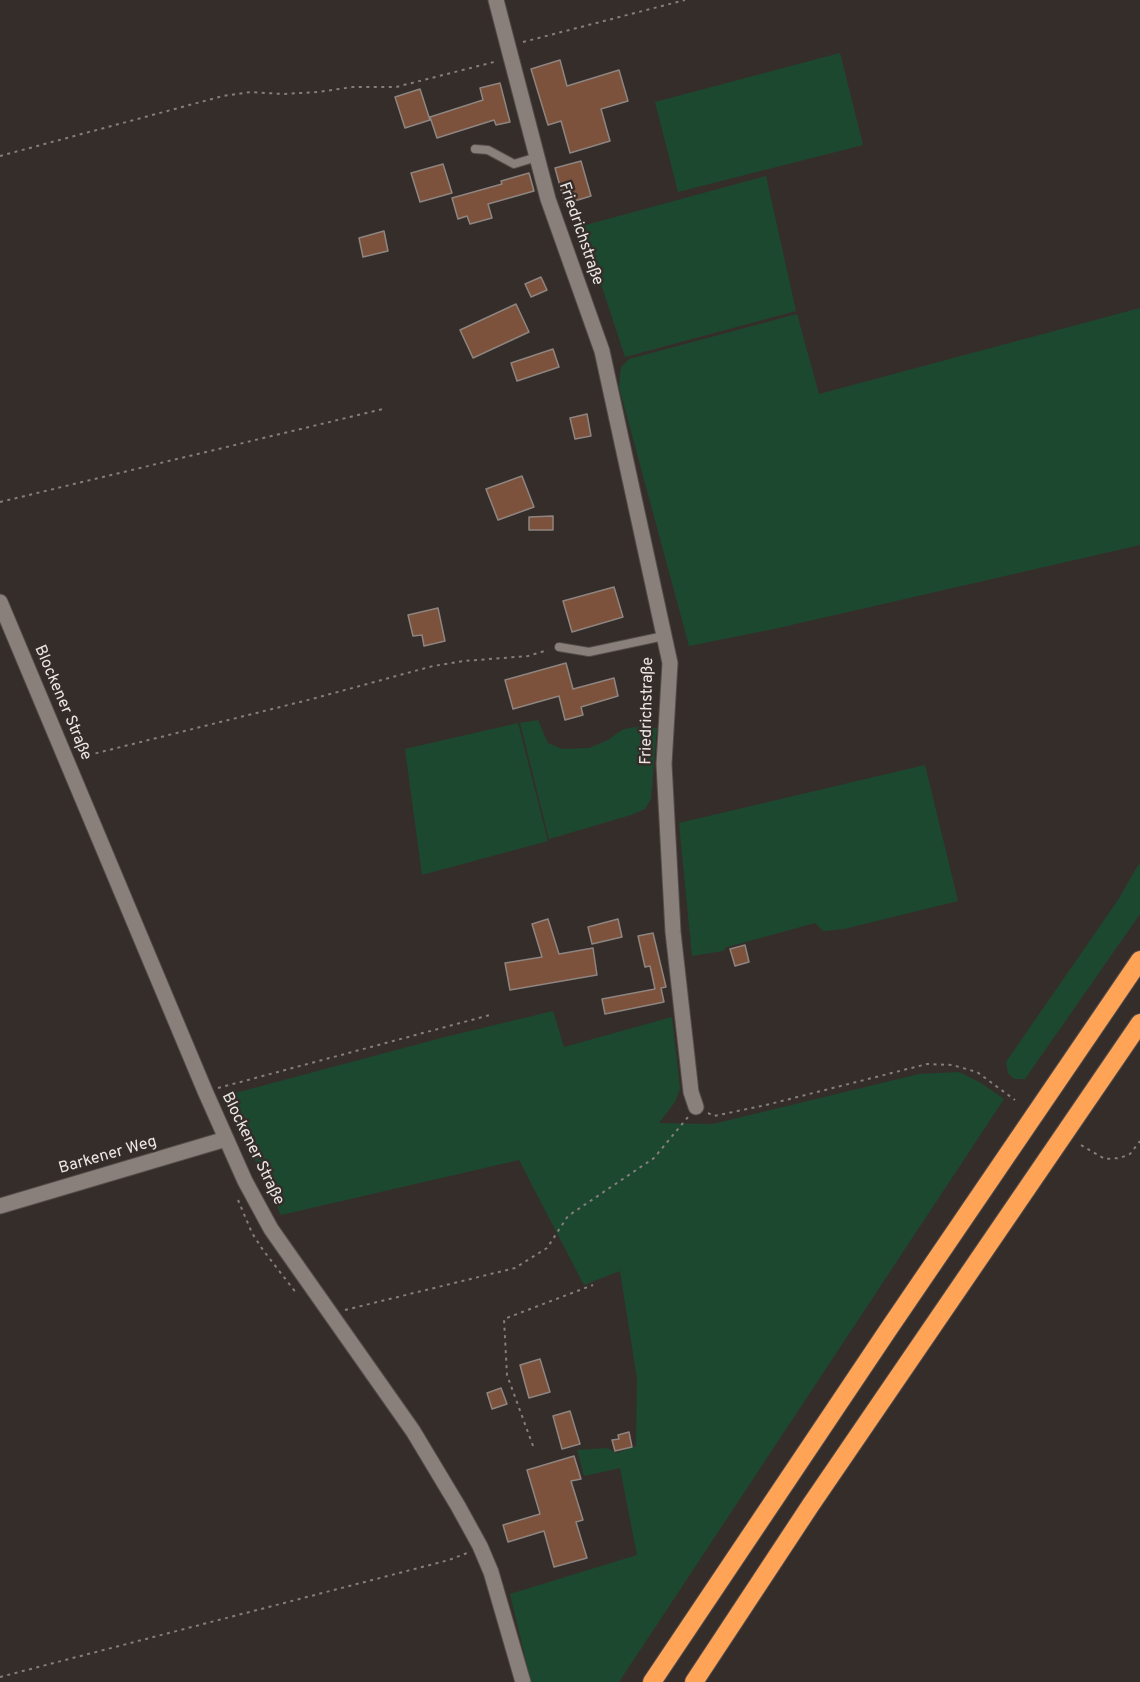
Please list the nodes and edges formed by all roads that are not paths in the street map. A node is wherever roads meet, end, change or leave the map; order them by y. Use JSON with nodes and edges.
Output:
{"nodes":[{"id":1,"x":496,"y":0,"type":"edge"},
{"id":2,"x":475,"y":149,"type":"dead end"},
{"id":3,"x":537,"y":157,"type":"junction"},
{"id":4,"x":0,"y":602,"type":"edge"},
{"id":5,"x":664,"y":636,"type":"junction"},
{"id":6,"x":559,"y":646,"type":"road end"},
{"id":7,"x":1140,"y":960,"type":"edge"},
{"id":8,"x":1140,"y":1023,"type":"edge"},
{"id":9,"x":696,"y":1107,"type":"road end"},
{"id":10,"x":226,"y":1139,"type":"junction"},
{"id":11,"x":0,"y":1206,"type":"edge"},
{"id":12,"x":523,"y":1682,"type":"edge"},
{"id":13,"x":652,"y":1682,"type":"edge"},
{"id":14,"x":694,"y":1682,"type":"edge"}],
"edges":[{"from":1,"to":3,"type":"street","name":"Friedrichstraße"},
{"from":2,"to":3,"type":"lane"},
{"from":3,"to":5,"type":"street","name":"Friedrichstraße"},
{"from":4,"to":10,"type":"street","name":"Blockener Straße"},
{"from":5,"to":6,"type":"lane"},
{"from":5,"to":9,"type":"street","name":"Friedrichstraße"},
{"from":7,"to":13,"type":"highway"},
{"from":8,"to":14,"type":"highway"},
{"from":10,"to":11,"type":"street","name":"Barkener Weg"},
{"from":10,"to":12,"type":"street","name":"Blockener Straße"}]}
